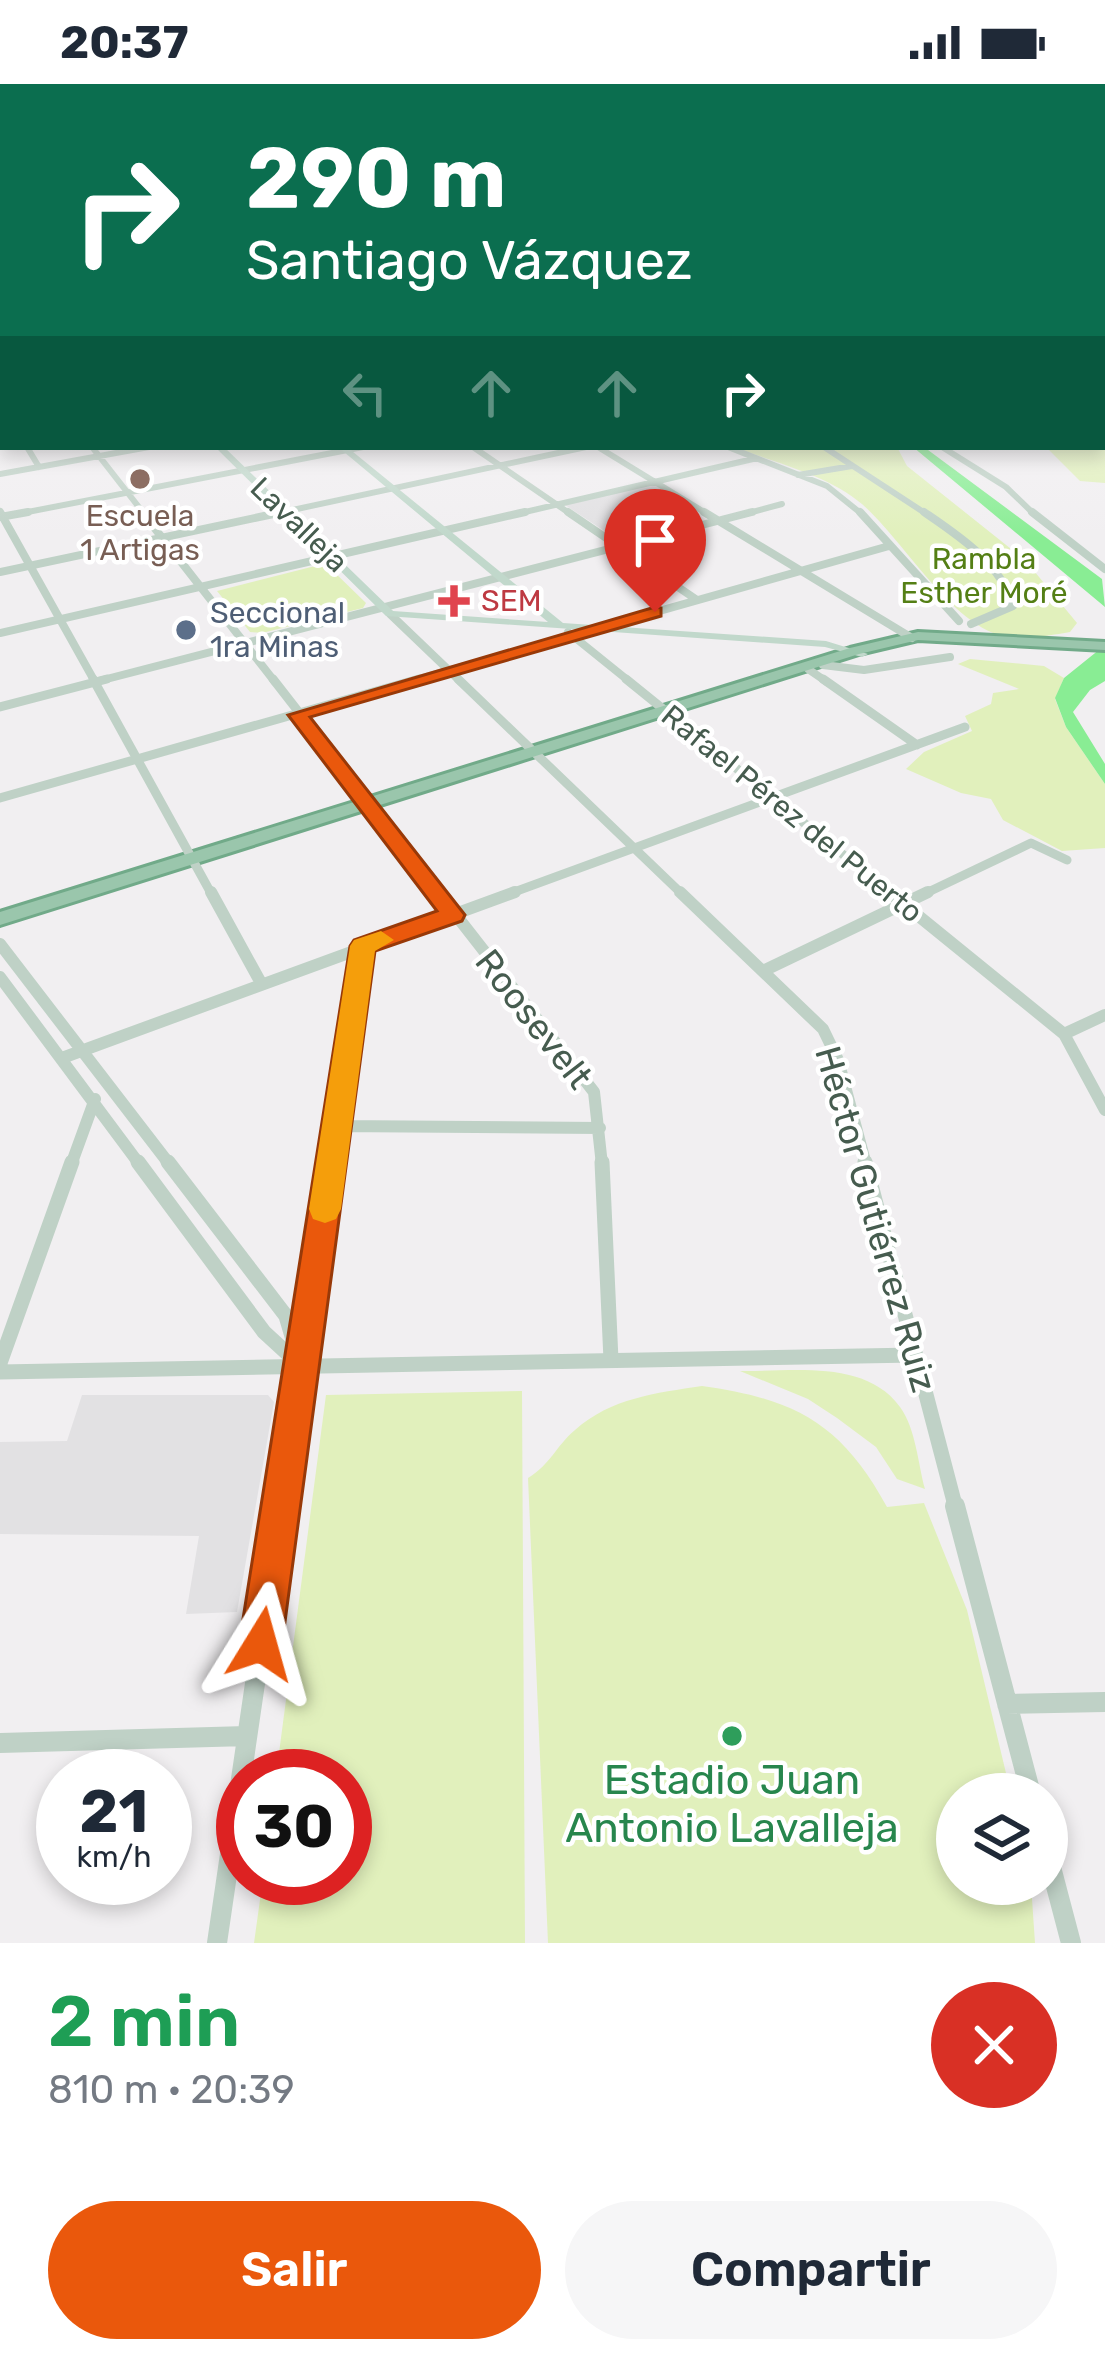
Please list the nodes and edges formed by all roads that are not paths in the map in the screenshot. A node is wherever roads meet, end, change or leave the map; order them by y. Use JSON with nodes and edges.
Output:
{"nodes":[{"id":1,"x":29,"y":450,"type":"edge"},
{"id":2,"x":94,"y":450,"type":"edge"},
{"id":3,"x":132,"y":450,"type":"edge"},
{"id":4,"x":222,"y":450,"type":"edge"},
{"id":5,"x":339,"y":450,"type":"edge"},
{"id":6,"x":345,"y":450,"type":"edge"},
{"id":7,"x":478,"y":450,"type":"edge"},
{"id":8,"x":572,"y":450,"type":"edge"},
{"id":9,"x":603,"y":450,"type":"edge"},
{"id":10,"x":734,"y":450,"type":"edge"},
{"id":11,"x":824,"y":450,"type":"edge"},
{"id":12,"x":828,"y":450,"type":"edge"},
{"id":13,"x":950,"y":450,"type":"edge"},
{"id":14,"x":99,"y":456,"type":"junction"},
{"id":15,"x":753,"y":459,"type":"junction"},
{"id":16,"x":500,"y":465,"type":"junction"},
{"id":17,"x":39,"y":466,"type":"junction"},
{"id":18,"x":854,"y":466,"type":"junction"},
{"id":19,"x":815,"y":469,"type":"junction"},
{"id":20,"x":243,"y":470,"type":"junction"},
{"id":21,"x":0,"y":473,"type":"edge"},
{"id":22,"x":798,"y":475,"type":"junction"},
{"id":23,"x":654,"y":481,"type":"junction"},
{"id":24,"x":393,"y":488,"type":"junction"},
{"id":25,"x":128,"y":492,"type":"junction"},
{"id":26,"x":555,"y":503,"type":"junction"},
{"id":27,"x":782,"y":504,"type":"dead end"},
{"id":28,"x":285,"y":511,"type":"junction"},
{"id":29,"x":1,"y":515,"type":"edge"},
{"id":30,"x":720,"y":520,"type":"junction"},
{"id":31,"x":444,"y":529,"type":"junction"},
{"id":32,"x":163,"y":537,"type":"junction"},
{"id":33,"x":618,"y":546,"type":"junction"},
{"id":34,"x":890,"y":546,"type":"junction"},
{"id":35,"x":330,"y":556,"type":"junction"},
{"id":36,"x":30,"y":565,"type":"junction"},
{"id":37,"x":1105,"y":568,"type":"edge"},
{"id":38,"x":804,"y":570,"type":"junction"},
{"id":39,"x":0,"y":572,"type":"edge"},
{"id":40,"x":500,"y":577,"type":"junction"},
{"id":41,"x":200,"y":587,"type":"junction"},
{"id":42,"x":697,"y":600,"type":"junction"},
{"id":43,"x":386,"y":610,"type":"junction"},
{"id":44,"x":58,"y":620,"type":"junction"},
{"id":45,"x":556,"y":623,"type":"junction"},
{"id":46,"x":614,"y":624,"type":"junction"},
{"id":47,"x":598,"y":628,"type":"junction"},
{"id":48,"x":0,"y":633,"type":"edge"},
{"id":49,"x":573,"y":636,"type":"junction"},
{"id":50,"x":791,"y":639,"type":"junction"},
{"id":51,"x":247,"y":642,"type":"junction"},
{"id":52,"x":888,"y":643,"type":"junction"},
{"id":53,"x":922,"y":643,"type":"junction"},
{"id":54,"x":1105,"y":650,"type":"edge"},
{"id":55,"x":858,"y":652,"type":"junction"},
{"id":56,"x":950,"y":657,"type":"dead end"},
{"id":57,"x":816,"y":667,"type":"junction"},
{"id":58,"x":450,"y":672,"type":"junction"},
{"id":59,"x":94,"y":682,"type":"junction"},
{"id":60,"x":0,"y":706,"type":"edge"},
{"id":61,"x":667,"y":712,"type":"junction"},
{"id":62,"x":298,"y":715,"type":"junction"},
{"id":63,"x":965,"y":727,"type":"dead end"},
{"id":64,"x":917,"y":745,"type":"junction"},
{"id":65,"x":535,"y":753,"type":"junction"},
{"id":66,"x":136,"y":760,"type":"junction"},
{"id":67,"x":0,"y":798,"type":"edge"},
{"id":68,"x":771,"y":798,"type":"junction"},
{"id":69,"x":369,"y":805,"type":"junction"},
{"id":70,"x":635,"y":847,"type":"junction"},
{"id":71,"x":191,"y":860,"type":"junction"},
{"id":72,"x":1066,"y":860,"type":"dead end"},
{"id":73,"x":902,"y":905,"type":"junction"},
{"id":74,"x":453,"y":915,"type":"junction"},
{"id":75,"x":0,"y":919,"type":"edge"},
{"id":76,"x":0,"y":944,"type":"edge"},
{"id":77,"x":363,"y":946,"type":"junction"},
{"id":78,"x":763,"y":971,"type":"junction"},
{"id":79,"x":0,"y":977,"type":"edge"},
{"id":80,"x":261,"y":983,"type":"junction"},
{"id":81,"x":1105,"y":1015,"type":"edge"},
{"id":82,"x":1064,"y":1034,"type":"junction"},
{"id":83,"x":79,"y":1049,"type":"junction"},
{"id":84,"x":62,"y":1058,"type":"junction"},
{"id":85,"x":111,"y":1090,"type":"junction"},
{"id":86,"x":94,"y":1100,"type":"junction"},
{"id":87,"x":1104,"y":1108,"type":"edge"},
{"id":88,"x":337,"y":1126,"type":"junction"},
{"id":89,"x":600,"y":1128,"type":"junction"},
{"id":90,"x":201,"y":1207,"type":"junction"},
{"id":91,"x":183,"y":1220,"type":"junction"},
{"id":92,"x":915,"y":1355,"type":"junction"},
{"id":93,"x":610,"y":1360,"type":"junction"},
{"id":94,"x":302,"y":1366,"type":"junction"},
{"id":95,"x":0,"y":1368,"type":"edge"},
{"id":96,"x":1105,"y":1702,"type":"edge"},
{"id":97,"x":1007,"y":1704,"type":"junction"},
{"id":98,"x":247,"y":1736,"type":"junction"},
{"id":99,"x":0,"y":1743,"type":"edge"},
{"id":100,"x":1025,"y":1773,"type":"edge"},
{"id":101,"x":1061,"y":1905,"type":"edge"},
{"id":102,"x":217,"y":1943,"type":"edge"},
{"id":103,"x":1071,"y":1943,"type":"edge"}],
"edges":[{"from":1,"to":17,"type":"street"},
{"from":2,"to":14,"type":"street","name":"Roosevelt"},
{"from":3,"to":14,"type":"street"},
{"from":4,"to":20,"type":"main road","name":"Lavalleja"},
{"from":5,"to":20,"type":"street"},
{"from":6,"to":24,"type":"main road","name":"Rafael Pérez del Puerto"},
{"from":7,"to":16,"type":"street"},
{"from":8,"to":16,"type":"street"},
{"from":9,"to":23,"type":"street"},
{"from":10,"to":15,"type":"street"},
{"from":11,"to":19,"type":"street"},
{"from":12,"to":18,"type":"street"},
{"from":13,"to":37,"type":"street"},
{"from":14,"to":17,"type":"street"},
{"from":14,"to":25,"type":"street","name":"Roosevelt"},
{"from":15,"to":22,"type":"street"},
{"from":15,"to":23,"type":"street"},
{"from":16,"to":24,"type":"street"},
{"from":16,"to":26,"type":"street"},
{"from":17,"to":21,"type":"street"},
{"from":18,"to":19,"type":"street"},
{"from":18,"to":34,"type":"street"},
{"from":19,"to":22,"type":"street"},
{"from":20,"to":25,"type":"street"},
{"from":20,"to":28,"type":"main road","name":"Lavalleja"},
{"from":22,"to":34,"type":"street"},
{"from":23,"to":26,"type":"street"},
{"from":23,"to":30,"type":"street"},
{"from":24,"to":28,"type":"street"},
{"from":24,"to":31,"type":"main road","name":"Rafael Pérez del Puerto"},
{"from":25,"to":29,"type":"street"},
{"from":25,"to":32,"type":"street","name":"Roosevelt"},
{"from":26,"to":31,"type":"street"},
{"from":26,"to":33,"type":"street"},
{"from":27,"to":30,"type":"street"},
{"from":28,"to":32,"type":"street"},
{"from":28,"to":35,"type":"main road","name":"Lavalleja"},
{"from":29,"to":36,"type":"street"},
{"from":30,"to":33,"type":"street"},
{"from":30,"to":38,"type":"street"},
{"from":31,"to":35,"type":"street"},
{"from":31,"to":40,"type":"main road","name":"Rafael Pérez del Puerto"},
{"from":32,"to":36,"type":"street"},
{"from":32,"to":41,"type":"street","name":"Roosevelt"},
{"from":33,"to":40,"type":"street"},
{"from":33,"to":42,"type":"street"},
{"from":34,"to":38,"type":"street"},
{"from":35,"to":41,"type":"street"},
{"from":35,"to":43,"type":"main road","name":"Lavalleja"},
{"from":36,"to":39,"type":"street"},
{"from":36,"to":44,"type":"street"},
{"from":38,"to":42,"type":"street"},
{"from":38,"to":53,"type":"street"},
{"from":40,"to":43,"type":"street"},
{"from":40,"to":45,"type":"main road","name":"Rafael Pérez del Puerto"},
{"from":41,"to":44,"type":"street"},
{"from":41,"to":51,"type":"street","name":"Roosevelt"},
{"from":42,"to":46,"type":"street"},
{"from":43,"to":45,"type":"main road"},
{"from":43,"to":51,"type":"street"},
{"from":43,"to":58,"type":"street","name":"Lavalleja"},
{"from":44,"to":48,"type":"street"},
{"from":44,"to":59,"type":"street"},
{"from":45,"to":46,"type":"main road"},
{"from":45,"to":47,"type":"main road"},
{"from":45,"to":49,"type":"street","name":"Rafael Pérez del Puerto"},
{"from":46,"to":47,"type":"street"},
{"from":46,"to":50,"type":"main road"},
{"from":47,"to":49,"type":"street"},
{"from":47,"to":50,"type":"main road"},
{"from":49,"to":58,"type":"street"},
{"from":49,"to":61,"type":"street","name":"Rafael Pérez del Puerto"},
{"from":50,"to":52,"type":"main road"},
{"from":50,"to":55,"type":"main road"},
{"from":51,"to":59,"type":"street"},
{"from":51,"to":62,"type":"street","name":"Roosevelt"},
{"from":52,"to":53,"type":"highway"},
{"from":52,"to":55,"type":"highway"},
{"from":53,"to":54,"type":"highway"},
{"from":53,"to":55,"type":"highway"},
{"from":55,"to":57,"type":"highway"},
{"from":56,"to":57,"type":"street"},
{"from":57,"to":61,"type":"highway"},
{"from":57,"to":64,"type":"street"},
{"from":58,"to":62,"type":"street"},
{"from":58,"to":65,"type":"street","name":"Lavalleja"},
{"from":59,"to":60,"type":"street"},
{"from":59,"to":66,"type":"street"},
{"from":61,"to":65,"type":"highway"},
{"from":61,"to":68,"type":"street","name":"Rafael Pérez del Puerto"},
{"from":62,"to":66,"type":"street"},
{"from":62,"to":69,"type":"street","name":"Roosevelt"},
{"from":63,"to":64,"type":"street"},
{"from":64,"to":68,"type":"street"},
{"from":65,"to":69,"type":"highway"},
{"from":65,"to":70,"type":"street","name":"Héctor Gutiérrez Ruiz"},
{"from":66,"to":67,"type":"street"},
{"from":66,"to":71,"type":"street"},
{"from":68,"to":70,"type":"street"},
{"from":68,"to":73,"type":"street","name":"Rafael Pérez del Puerto"},
{"from":69,"to":71,"type":"highway"},
{"from":69,"to":74,"type":"street","name":"Roosevelt"},
{"from":70,"to":74,"type":"street"},
{"from":70,"to":78,"type":"street","name":"Héctor Gutiérrez Ruiz"},
{"from":71,"to":75,"type":"highway"},
{"from":71,"to":80,"type":"street"},
{"from":72,"to":73,"type":"street"},
{"from":73,"to":78,"type":"street"},
{"from":73,"to":82,"type":"street","name":"Rafael Pérez del Puerto"},
{"from":74,"to":77,"type":"street"},
{"from":74,"to":89,"type":"street","name":"Roosevelt"},
{"from":76,"to":83,"type":"street"},
{"from":77,"to":80,"type":"street"},
{"from":77,"to":88,"type":"street"},
{"from":78,"to":92,"type":"street","name":"Héctor Gutiérrez Ruiz"},
{"from":79,"to":84,"type":"street"},
{"from":80,"to":83,"type":"street"},
{"from":81,"to":82,"type":"street"},
{"from":82,"to":87,"type":"street","name":"Rafael Pérez del Puerto"},
{"from":83,"to":84,"type":"street"},
{"from":83,"to":85,"type":"street"},
{"from":84,"to":86,"type":"street"},
{"from":85,"to":86,"type":"street"},
{"from":85,"to":90,"type":"street"},
{"from":86,"to":91,"type":"street"},
{"from":86,"to":95,"type":"street"},
{"from":88,"to":89,"type":"street"},
{"from":88,"to":94,"type":"street"},
{"from":89,"to":93,"type":"street","name":"Roosevelt"},
{"from":90,"to":91,"type":"street"},
{"from":90,"to":94,"type":"street"},
{"from":91,"to":94,"type":"street"},
{"from":92,"to":93,"type":"street"},
{"from":92,"to":97,"type":"street","name":"Héctor Gutiérrez Ruiz"},
{"from":93,"to":94,"type":"street"},
{"from":94,"to":95,"type":"street"},
{"from":94,"to":98,"type":"street"},
{"from":96,"to":97,"type":"street"},
{"from":97,"to":100,"type":"street","name":"Héctor Gutiérrez Ruiz"},
{"from":98,"to":99,"type":"street"},
{"from":98,"to":102,"type":"street"},
{"from":101,"to":103,"type":"street"}]}
